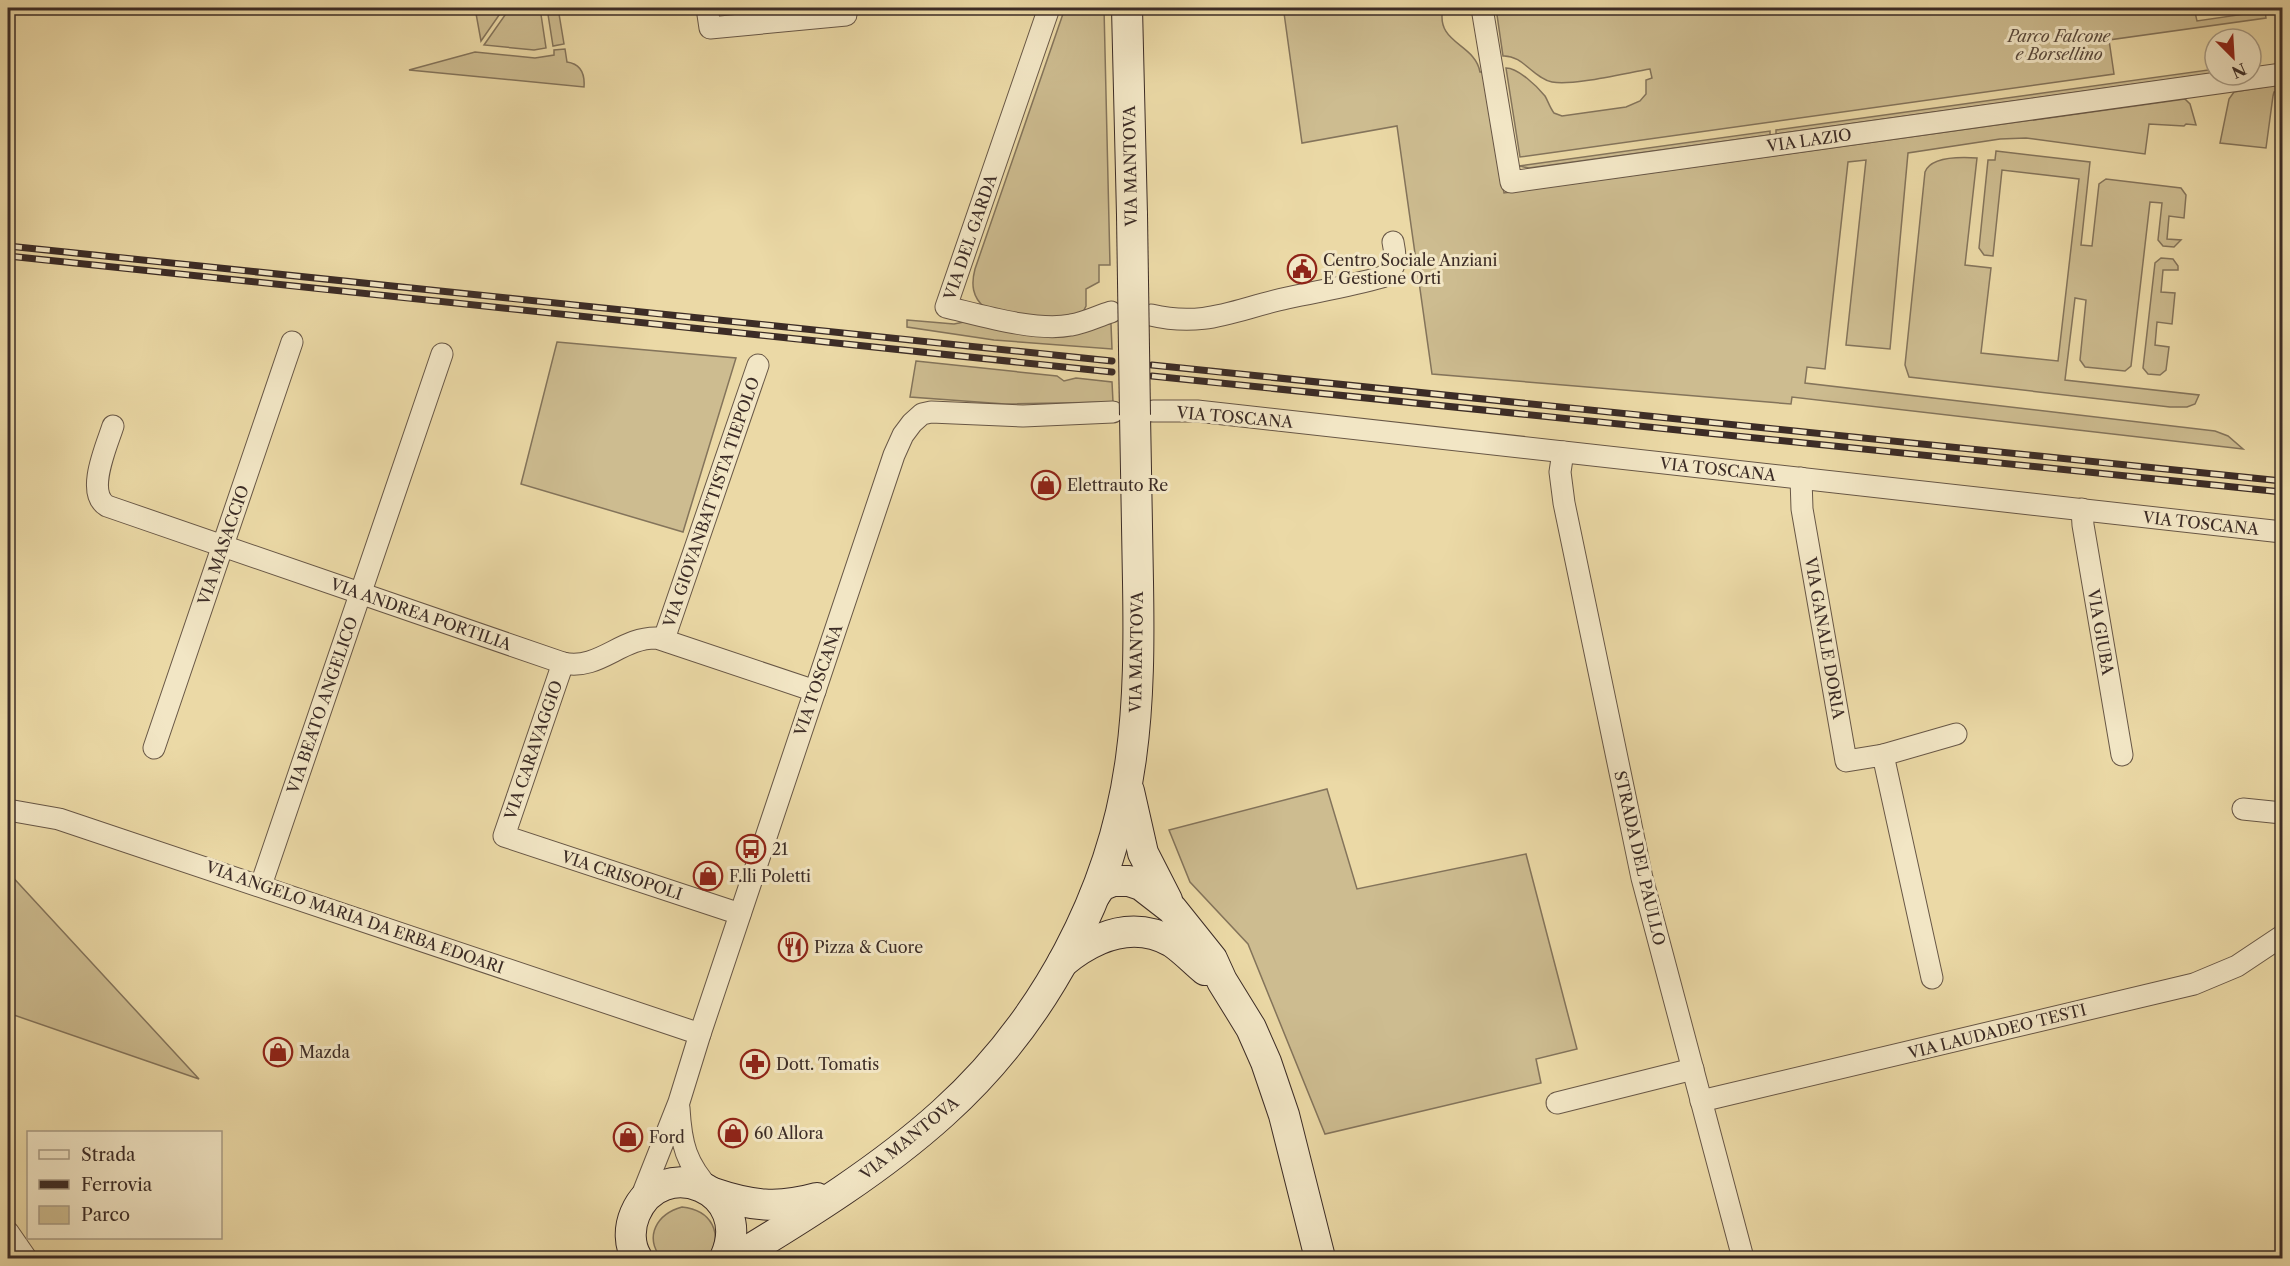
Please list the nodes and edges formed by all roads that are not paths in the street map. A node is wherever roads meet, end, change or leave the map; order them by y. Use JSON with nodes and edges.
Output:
{"nodes":[{"id":1,"x":707,"y":8,"type":"edge"},
{"id":2,"x":1049,"y":8,"type":"edge"},
{"id":3,"x":1127,"y":8,"type":"edge"},
{"id":4,"x":1482,"y":8,"type":"edge"},
{"id":5,"x":846,"y":11,"type":"edge"},
{"id":6,"x":2283,"y":74,"type":"edge"},
{"id":7,"x":1393,"y":242,"type":"dead end"},
{"id":8,"x":1111,"y":312,"type":"dead end"},
{"id":9,"x":1151,"y":315,"type":"dead end"},
{"id":10,"x":292,"y":342,"type":"dead end"},
{"id":11,"x":442,"y":354,"type":"dead end"},
{"id":12,"x":758,"y":365,"type":"dead end"},
{"id":13,"x":1153,"y":411,"type":"dead end"},
{"id":14,"x":1113,"y":412,"type":"dead end"},
{"id":15,"x":113,"y":426,"type":"dead end"},
{"id":16,"x":1563,"y":452,"type":"junction"},
{"id":17,"x":1801,"y":478,"type":"junction"},
{"id":18,"x":2082,"y":510,"type":"junction"},
{"id":19,"x":2283,"y":532,"type":"edge"},
{"id":20,"x":223,"y":546,"type":"junction"},
{"id":21,"x":361,"y":593,"type":"junction"},
{"id":22,"x":664,"y":639,"type":"junction"},
{"id":23,"x":563,"y":663,"type":"junction"},
{"id":24,"x":815,"y":691,"type":"junction"},
{"id":25,"x":1956,"y":734,"type":"dead end"},
{"id":26,"x":154,"y":748,"type":"dead end"},
{"id":27,"x":1884,"y":755,"type":"junction"},
{"id":28,"x":2122,"y":755,"type":"dead end"},
{"id":29,"x":1128,"y":776,"type":"junction"},
{"id":30,"x":2243,"y":809,"type":"dead end"},
{"id":31,"x":8,"y":810,"type":"edge"},
{"id":32,"x":2283,"y":813,"type":"edge"},
{"id":33,"x":504,"y":836,"type":"joint"},
{"id":34,"x":261,"y":885,"type":"junction"},
{"id":35,"x":1095,"y":895,"type":"junction"},
{"id":36,"x":1172,"y":909,"type":"junction"},
{"id":37,"x":740,"y":914,"type":"junction"},
{"id":38,"x":2283,"y":936,"type":"edge"},
{"id":39,"x":1059,"y":967,"type":"junction"},
{"id":40,"x":1932,"y":978,"type":"dead end"},
{"id":41,"x":1224,"y":985,"type":"junction"},
{"id":42,"x":699,"y":1034,"type":"junction"},
{"id":43,"x":1693,"y":1069,"type":"junction"},
{"id":44,"x":1701,"y":1101,"type":"junction"},
{"id":45,"x":679,"y":1102,"type":"junction"},
{"id":46,"x":1557,"y":1103,"type":"dead end"},
{"id":47,"x":840,"y":1191,"type":"junction"},
{"id":48,"x":713,"y":1193,"type":"junction"},
{"id":49,"x":635,"y":1214,"type":"junction"},
{"id":50,"x":8,"y":1232,"type":"edge"},
{"id":51,"x":26,"y":1258,"type":"edge"},
{"id":52,"x":619,"y":1258,"type":"edge"},
{"id":53,"x":637,"y":1258,"type":"edge"},
{"id":54,"x":725,"y":1258,"type":"edge"},
{"id":55,"x":736,"y":1258,"type":"edge"},
{"id":56,"x":1320,"y":1258,"type":"edge"},
{"id":57,"x":1743,"y":1258,"type":"edge"}],
"edges":[{"from":1,"to":5,"type":"street"},
{"from":2,"to":8,"type":"street","name":"VIA DEL GARDA"},
{"from":3,"to":29,"type":"main road","name":"VIA MANTOVA","bridge":true},
{"from":4,"to":6,"type":"street","name":"VIA LAZIO"},
{"from":7,"to":9,"type":"street"},
{"from":10,"to":20,"type":"street","name":"VIA MASACCIO"},
{"from":11,"to":21,"type":"street","name":"VIA BEATO ANGELICO"},
{"from":12,"to":22,"type":"street","name":"VIA GIOVANBATTISTA TIEPOLO"},
{"from":13,"to":16,"type":"street","name":"VIA TOSCANA"},
{"from":14,"to":24,"type":"street","name":"VIA TOSCANA"},
{"from":15,"to":20,"type":"street","name":"VIA ANDREA PORTILIA"},
{"from":16,"to":17,"type":"street","name":"VIA TOSCANA"},
{"from":16,"to":43,"type":"street","name":"STRADA DEL PAULLO"},
{"from":17,"to":18,"type":"street","name":"VIA TOSCANA"},
{"from":17,"to":27,"type":"street","name":"VIA GANALE DORIA"},
{"from":18,"to":19,"type":"street","name":"VIA TOSCANA"},
{"from":18,"to":28,"type":"street","name":"VIA GIUBA"},
{"from":20,"to":21,"type":"street","name":"VIA ANDREA PORTILIA"},
{"from":20,"to":26,"type":"street","name":"VIA MASACCIO"},
{"from":21,"to":23,"type":"street","name":"VIA ANDREA PORTILIA"},
{"from":21,"to":34,"type":"street","name":"VIA BEATO ANGELICO"},
{"from":22,"to":23,"type":"street","name":"VIA ANDREA PORTILIA"},
{"from":22,"to":24,"type":"street","name":"VIA ANDREA PORTILIA"},
{"from":23,"to":33,"type":"street","name":"VIA CARAVAGGIO"},
{"from":24,"to":37,"type":"street","name":"VIA TOSCANA"},
{"from":25,"to":27,"type":"street","name":"VIA GANALE DORIA"},
{"from":27,"to":40,"type":"street"},
{"from":29,"to":35,"type":"main road","name":"VIA MANTOVA"},
{"from":29,"to":36,"type":"main road"},
{"from":30,"to":32,"type":"street"},
{"from":31,"to":34,"type":"street","name":"VIA ANGELO MARIA DA ERBA EDOARI"},
{"from":33,"to":37,"type":"street","name":"VIA CRISOPOLI"},
{"from":34,"to":42,"type":"street","name":"VIA ANGELO MARIA DA ERBA EDOARI"},
{"from":35,"to":36,"type":"main road"},
{"from":35,"to":39,"type":"main road","name":"VIA MANTOVA"},
{"from":36,"to":41,"type":"main road"},
{"from":37,"to":42,"type":"street","name":"VIA TOSCANA"},
{"from":38,"to":44,"type":"street","name":"VIA LAUDADEO TESTI"},
{"from":39,"to":41,"type":"main road"},
{"from":39,"to":47,"type":"main road","name":"VIA MANTOVA"},
{"from":41,"to":56,"type":"main road"},
{"from":42,"to":45,"type":"street","name":"VIA TOSCANA"},
{"from":43,"to":44,"type":"street","name":"STRADA DEL PAULLO"},
{"from":43,"to":46,"type":"street"},
{"from":44,"to":57,"type":"street","name":"STRADA DEL PAULLO"},
{"from":45,"to":48,"type":"street","name":"VIA TOSCANA"},
{"from":45,"to":49,"type":"street","name":"VIA TOSCANA"},
{"from":47,"to":48,"type":"main road","name":"VIA MANTOVA"},
{"from":47,"to":55,"type":"main road","name":"VIA MANTOVA"},
{"from":48,"to":49,"type":"main road","name":"VIA MANTOVA"},
{"from":48,"to":54,"type":"main road"},
{"from":49,"to":52,"type":"main road"},
{"from":49,"to":53,"type":"main road"},
{"from":50,"to":51,"type":"street"}]}
